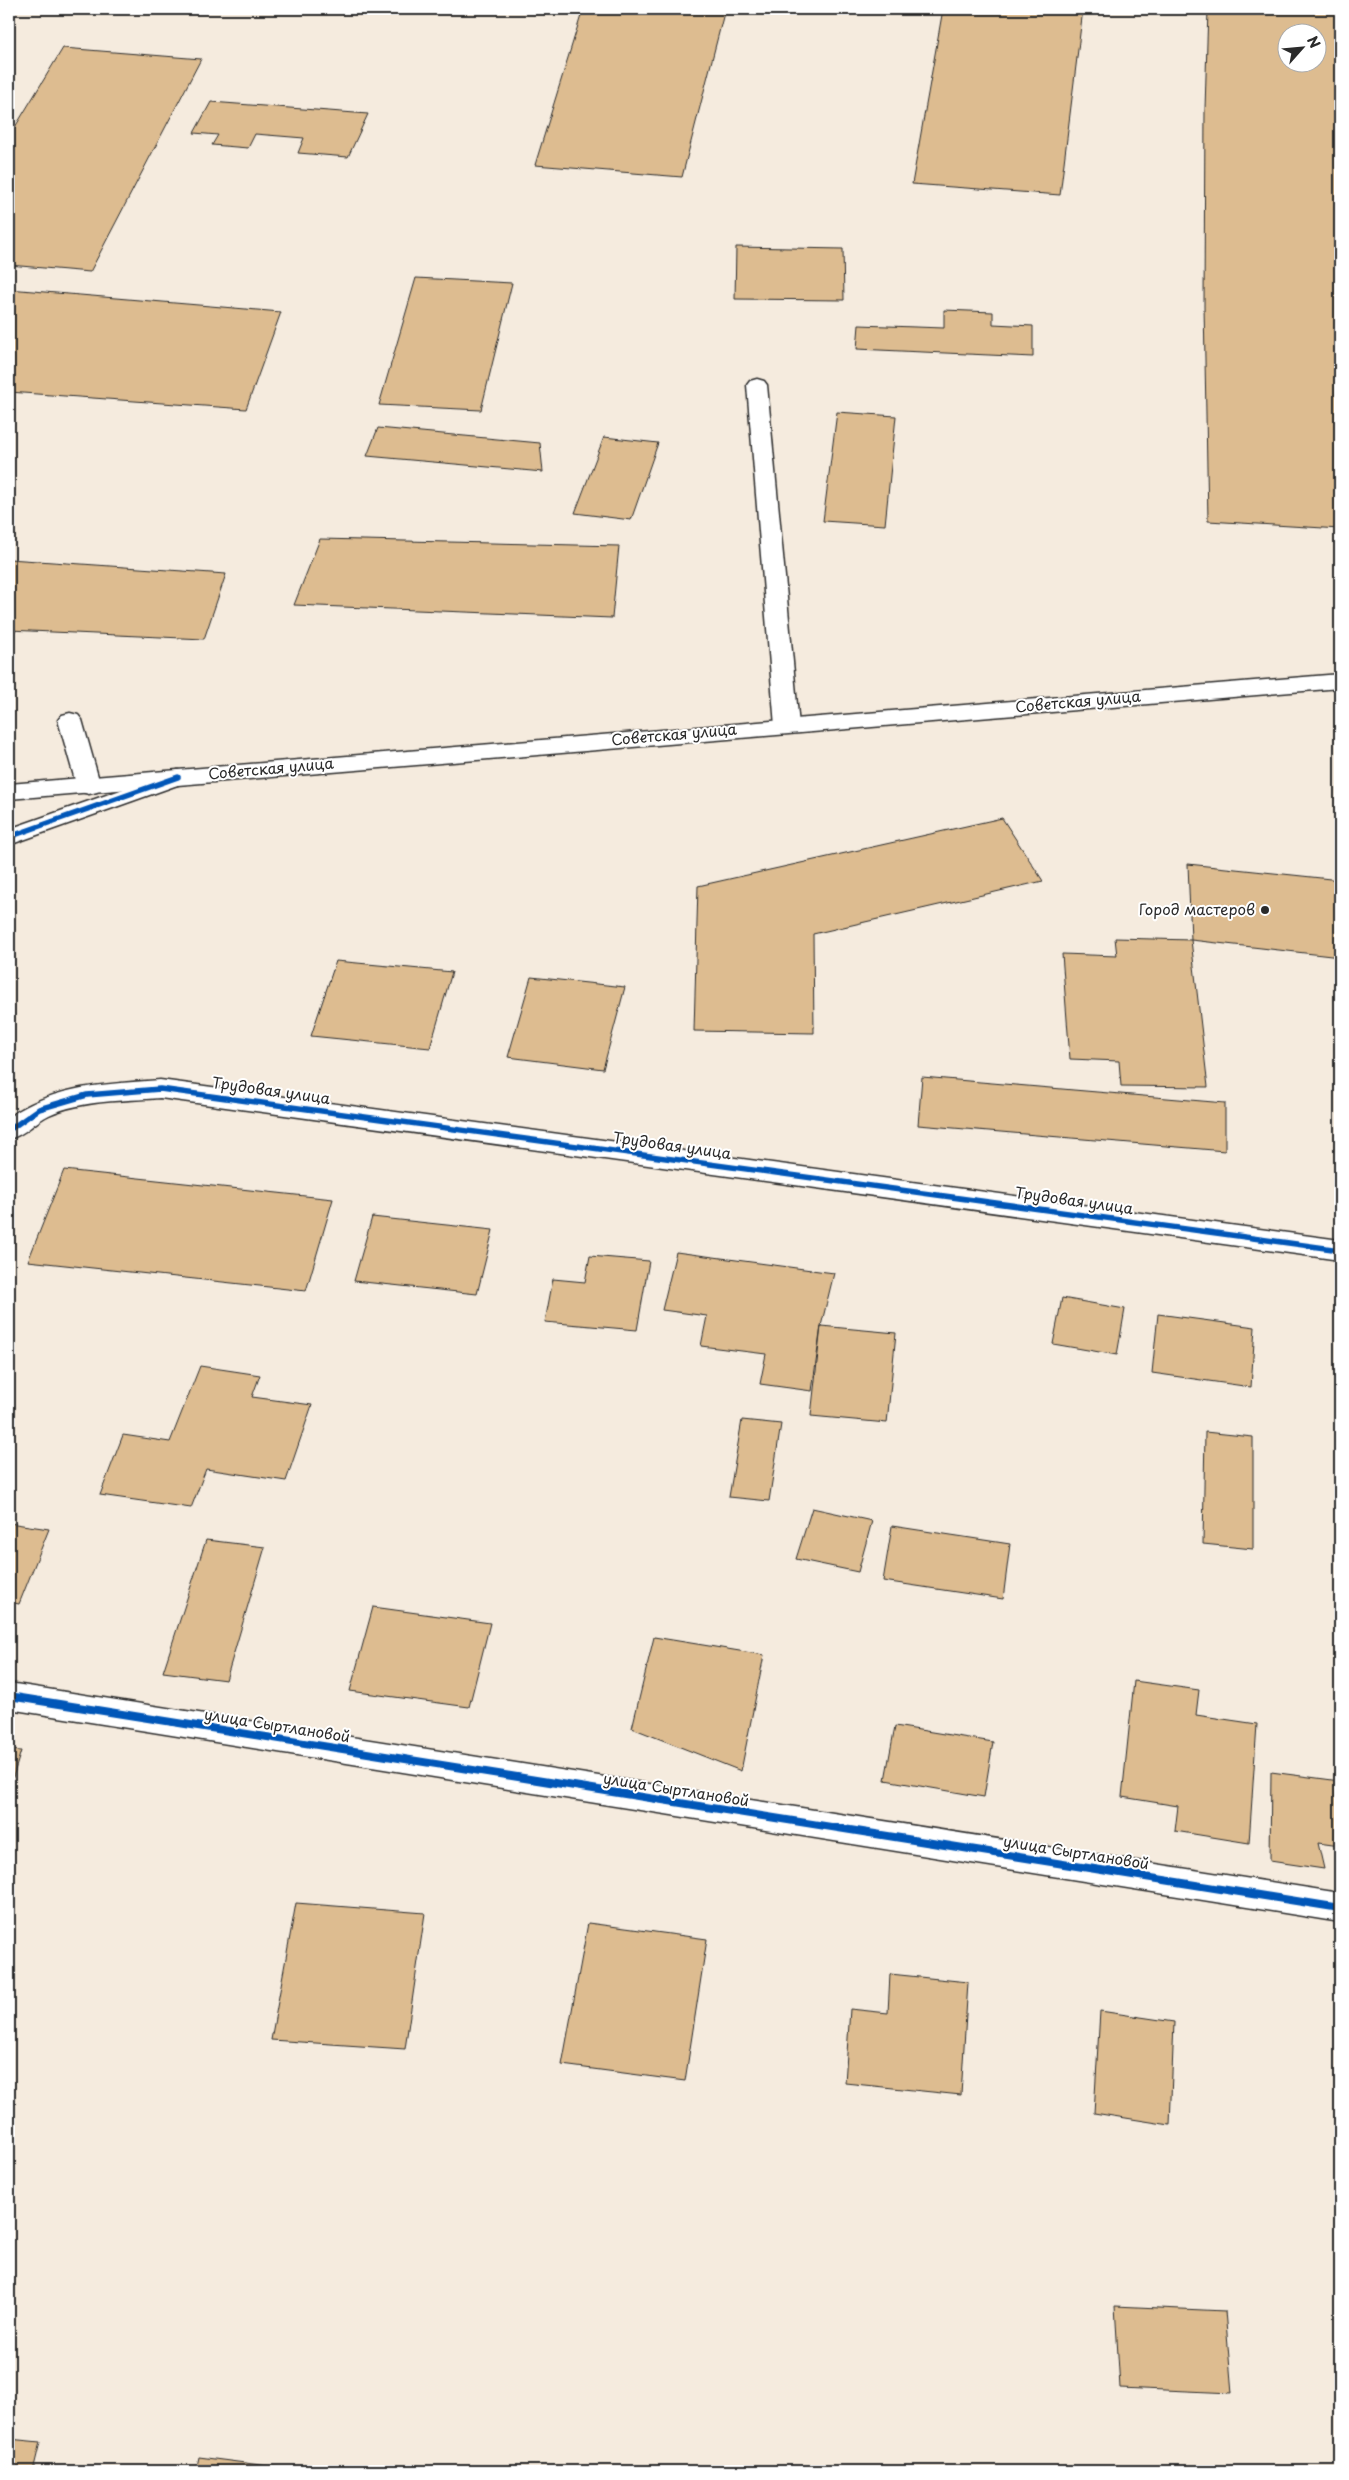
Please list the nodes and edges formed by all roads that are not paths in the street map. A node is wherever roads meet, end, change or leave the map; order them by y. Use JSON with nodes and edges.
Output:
{"nodes":[{"id":1,"x":757,"y":385,"type":"dead end"},
{"id":2,"x":1340,"y":681,"type":"edge"},
{"id":3,"x":70,"y":720,"type":"dead end"},
{"id":4,"x":787,"y":726,"type":"junction"},
{"id":5,"x":178,"y":777,"type":"junction"},
{"id":6,"x":88,"y":787,"type":"junction"},
{"id":7,"x":9,"y":792,"type":"edge"},
{"id":8,"x":9,"y":837,"type":"edge"},
{"id":9,"x":9,"y":1130,"type":"edge"},
{"id":10,"x":1340,"y":1250,"type":"edge"},
{"id":11,"x":9,"y":1696,"type":"edge"},
{"id":12,"x":1340,"y":1908,"type":"edge"}],
"edges":[{"from":1,"to":4,"type":"street"},
{"from":2,"to":4,"type":"street","name":"Советская улица"},
{"from":3,"to":6,"type":"street"},
{"from":4,"to":5,"type":"street","name":"Советская улица"},
{"from":5,"to":6,"type":"street","name":"Советская улица"},
{"from":5,"to":8,"type":"street"},
{"from":6,"to":7,"type":"street","name":"Советская улица"},
{"from":9,"to":10,"type":"street","name":"Трудовая улица"},
{"from":11,"to":12,"type":"street","name":"улица Сыртлановой"}]}
